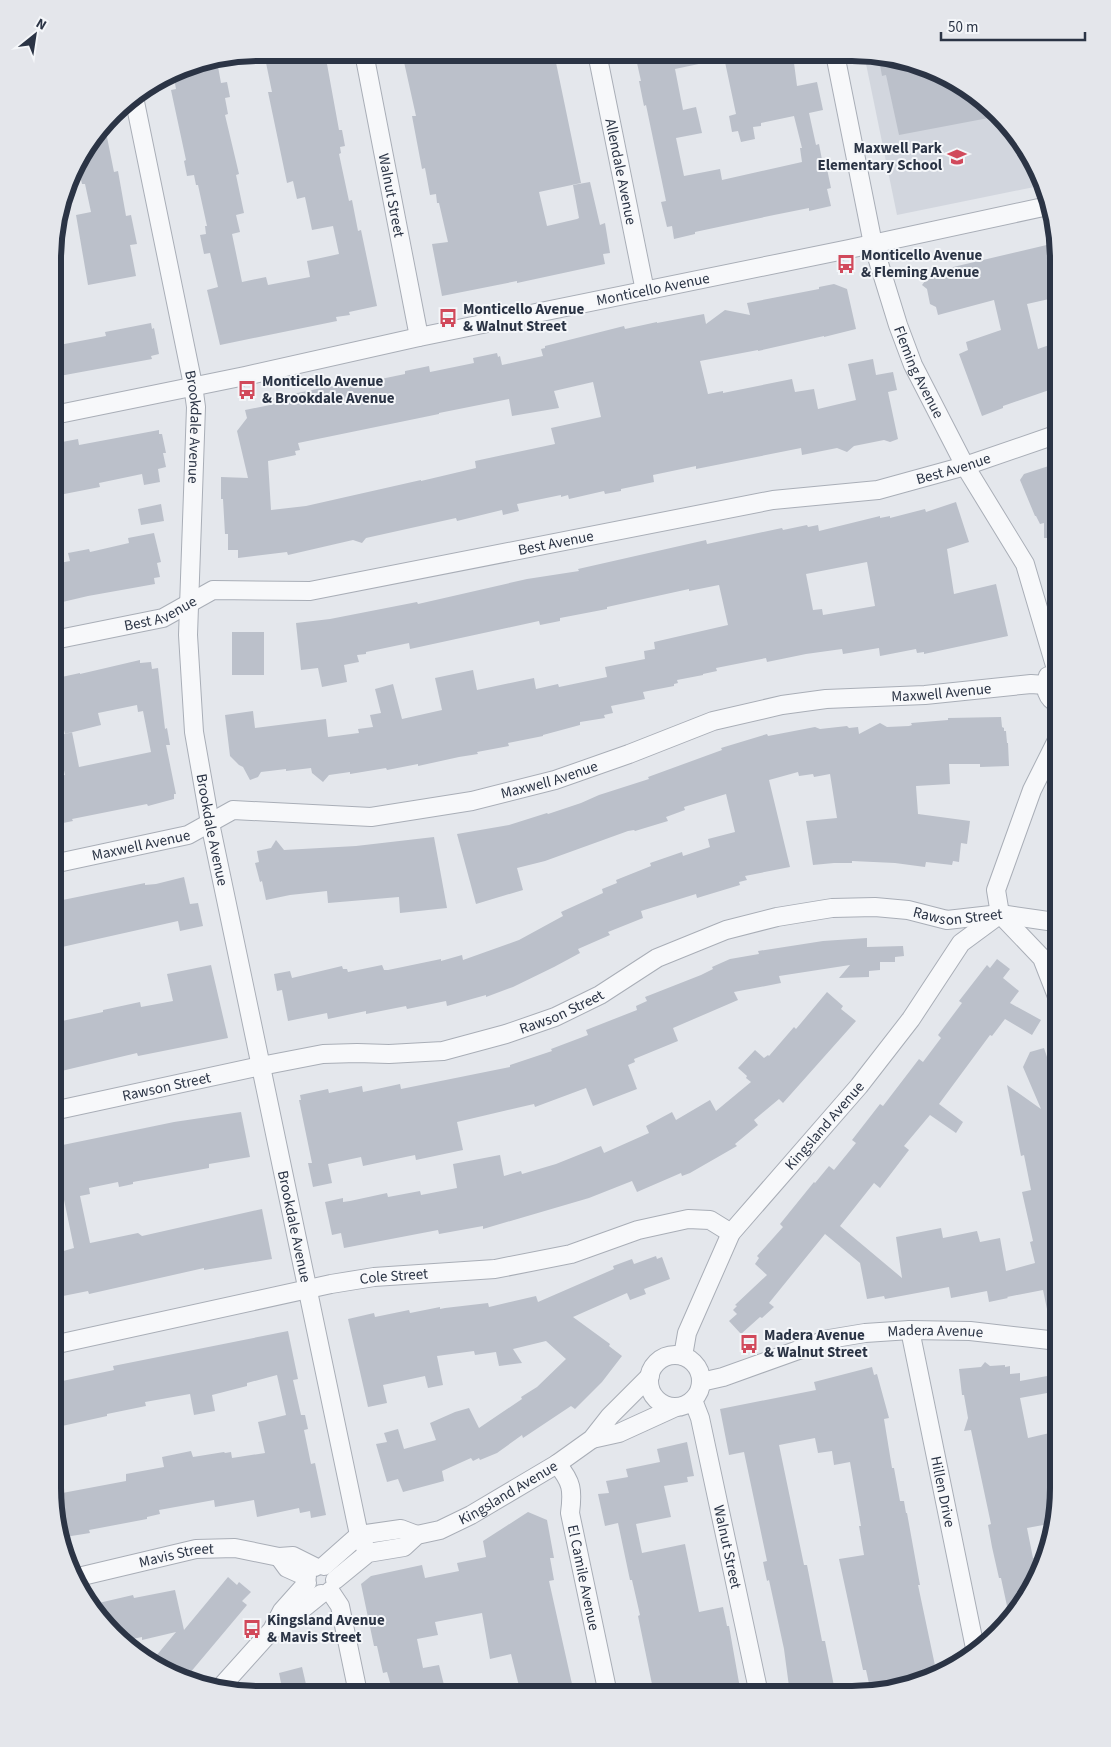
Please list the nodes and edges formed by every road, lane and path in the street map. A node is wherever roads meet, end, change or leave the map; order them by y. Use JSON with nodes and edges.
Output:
{"nodes":[{"id":1,"x":366,"y":61,"type":"edge"},
{"id":2,"x":598,"y":61,"type":"edge"},
{"id":3,"x":836,"y":61,"type":"edge"},
{"id":4,"x":136,"y":105,"type":"edge"},
{"id":5,"x":1043,"y":207,"type":"edge"},
{"id":6,"x":873,"y":244,"type":"junction"},
{"id":7,"x":645,"y":291,"type":"junction"},
{"id":8,"x":419,"y":338,"type":"junction"},
{"id":9,"x":193,"y":385,"type":"junction"},
{"id":10,"x":61,"y":413,"type":"edge"},
{"id":11,"x":1050,"y":437,"type":"edge"},
{"id":12,"x":965,"y":466,"type":"junction"},
{"id":13,"x":189,"y":604,"type":"junction"},
{"id":14,"x":61,"y":639,"type":"edge"},
{"id":15,"x":1050,"y":645,"type":"edge"},
{"id":16,"x":1050,"y":674,"type":"edge"},
{"id":17,"x":1046,"y":685,"type":"junction"},
{"id":18,"x":1050,"y":698,"type":"edge"},
{"id":19,"x":1050,"y":754,"type":"edge"},
{"id":20,"x":210,"y":823,"type":"junction"},
{"id":21,"x":61,"y":862,"type":"edge"},
{"id":22,"x":1000,"y":914,"type":"junction"},
{"id":23,"x":1050,"y":922,"type":"edge"},
{"id":24,"x":1050,"y":978,"type":"edge"},
{"id":25,"x":261,"y":1066,"type":"junction"},
{"id":26,"x":61,"y":1109,"type":"edge"},
{"id":27,"x":730,"y":1232,"type":"junction"},
{"id":28,"x":309,"y":1290,"type":"junction"},
{"id":29,"x":910,"y":1330,"type":"junction"},
{"id":30,"x":1050,"y":1340,"type":"edge"},
{"id":31,"x":61,"y":1343,"type":"edge"},
{"id":32,"x":682,"y":1356,"type":"junction"},
{"id":33,"x":650,"y":1376,"type":"junction"},
{"id":34,"x":701,"y":1382,"type":"junction"},
{"id":35,"x":693,"y":1400,"type":"junction"},
{"id":36,"x":676,"y":1407,"type":"junction"},
{"id":37,"x":592,"y":1439,"type":"junction"},
{"id":38,"x":557,"y":1464,"type":"junction"},
{"id":39,"x":359,"y":1535,"type":"junction"},
{"id":40,"x":417,"y":1535,"type":"junction"},
{"id":41,"x":368,"y":1553,"type":"junction"},
{"id":42,"x":313,"y":1573,"type":"junction"},
{"id":43,"x":82,"y":1576,"type":"edge"},
{"id":44,"x":329,"y":1588,"type":"junction"},
{"id":45,"x":272,"y":1630,"type":"junction"},
{"id":46,"x":974,"y":1643,"type":"edge"},
{"id":47,"x":225,"y":1683,"type":"edge"},
{"id":48,"x":357,"y":1686,"type":"edge"},
{"id":49,"x":606,"y":1686,"type":"edge"},
{"id":50,"x":757,"y":1686,"type":"edge"}],
"edges":[{"from":1,"to":8,"type":"street","name":"Walnut Street"},
{"from":2,"to":7,"type":"street","name":"Allendale Avenue"},
{"from":3,"to":6,"type":"street","name":"Fleming Avenue"},
{"from":4,"to":9,"type":"street","name":"Brookdale Avenue"},
{"from":5,"to":6,"type":"street","name":"Monticello Avenue"},
{"from":6,"to":7,"type":"street","name":"Monticello Avenue"},
{"from":6,"to":12,"type":"street","name":"Fleming Avenue"},
{"from":7,"to":8,"type":"street","name":"Monticello Avenue"},
{"from":8,"to":9,"type":"street","name":"Monticello Avenue"},
{"from":9,"to":10,"type":"street","name":"Monticello Avenue"},
{"from":9,"to":13,"type":"street","name":"Brookdale Avenue"},
{"from":11,"to":12,"type":"street","name":"Best Avenue"},
{"from":12,"to":13,"type":"street","name":"Best Avenue"},
{"from":12,"to":15,"type":"street","name":"Fleming Avenue"},
{"from":13,"to":14,"type":"street","name":"Best Avenue"},
{"from":13,"to":20,"type":"street","name":"Brookdale Avenue"},
{"from":16,"to":17,"type":"street"},
{"from":17,"to":18,"type":"street"},
{"from":17,"to":20,"type":"street","name":"Maxwell Avenue"},
{"from":19,"to":22,"type":"street"},
{"from":20,"to":21,"type":"street","name":"Maxwell Avenue"},
{"from":20,"to":25,"type":"street","name":"Brookdale Avenue"},
{"from":22,"to":23,"type":"street","name":"Rawson Street"},
{"from":22,"to":24,"type":"street"},
{"from":22,"to":25,"type":"street","name":"Rawson Street"},
{"from":22,"to":27,"type":"street","name":"Kingsland Avenue"},
{"from":25,"to":26,"type":"street","name":"Rawson Street"},
{"from":25,"to":28,"type":"street","name":"Brookdale Avenue"},
{"from":27,"to":28,"type":"street","name":"Cole Street"},
{"from":27,"to":32,"type":"street","name":"Kingsland Avenue"},
{"from":28,"to":31,"type":"street","name":"Cole Street"},
{"from":28,"to":39,"type":"street","name":"Brookdale Avenue"},
{"from":29,"to":30,"type":"street","name":"Madera Avenue"},
{"from":29,"to":34,"type":"street","name":"Madera Avenue"},
{"from":29,"to":46,"type":"street","name":"Hillen Drive"},
{"from":32,"to":33,"type":"street"},
{"from":32,"to":34,"type":"street"},
{"from":33,"to":36,"type":"street"},
{"from":33,"to":37,"type":"street","name":"Kingsland Avenue"},
{"from":34,"to":35,"type":"street"},
{"from":35,"to":36,"type":"street"},
{"from":35,"to":50,"type":"street","name":"Walnut Street"},
{"from":36,"to":37,"type":"street","name":"Kingsland Avenue"},
{"from":37,"to":38,"type":"street","name":"Kingsland Avenue"},
{"from":38,"to":40,"type":"street","name":"Kingsland Avenue"},
{"from":38,"to":49,"type":"street","name":"El Camile Avenue"},
{"from":39,"to":40,"type":"street","name":"Kingsland Avenue"},
{"from":39,"to":41,"type":"street","name":"Brookdale Avenue"},
{"from":39,"to":42,"type":"street","name":"Kingsland Avenue"},
{"from":40,"to":41,"type":"street","name":"Kingsland Avenue"},
{"from":41,"to":44,"type":"street","name":"Kingsland Avenue"},
{"from":42,"to":43,"type":"street","name":"Mavis Street"},
{"from":42,"to":44,"type":"street"},
{"from":42,"to":44,"type":"street"},
{"from":42,"to":45,"type":"street","name":"Kingsland Avenue"},
{"from":44,"to":45,"type":"street","name":"Kingsland Avenue"},
{"from":44,"to":48,"type":"street"},
{"from":45,"to":47,"type":"street","name":"Kingsland Avenue"}]}
